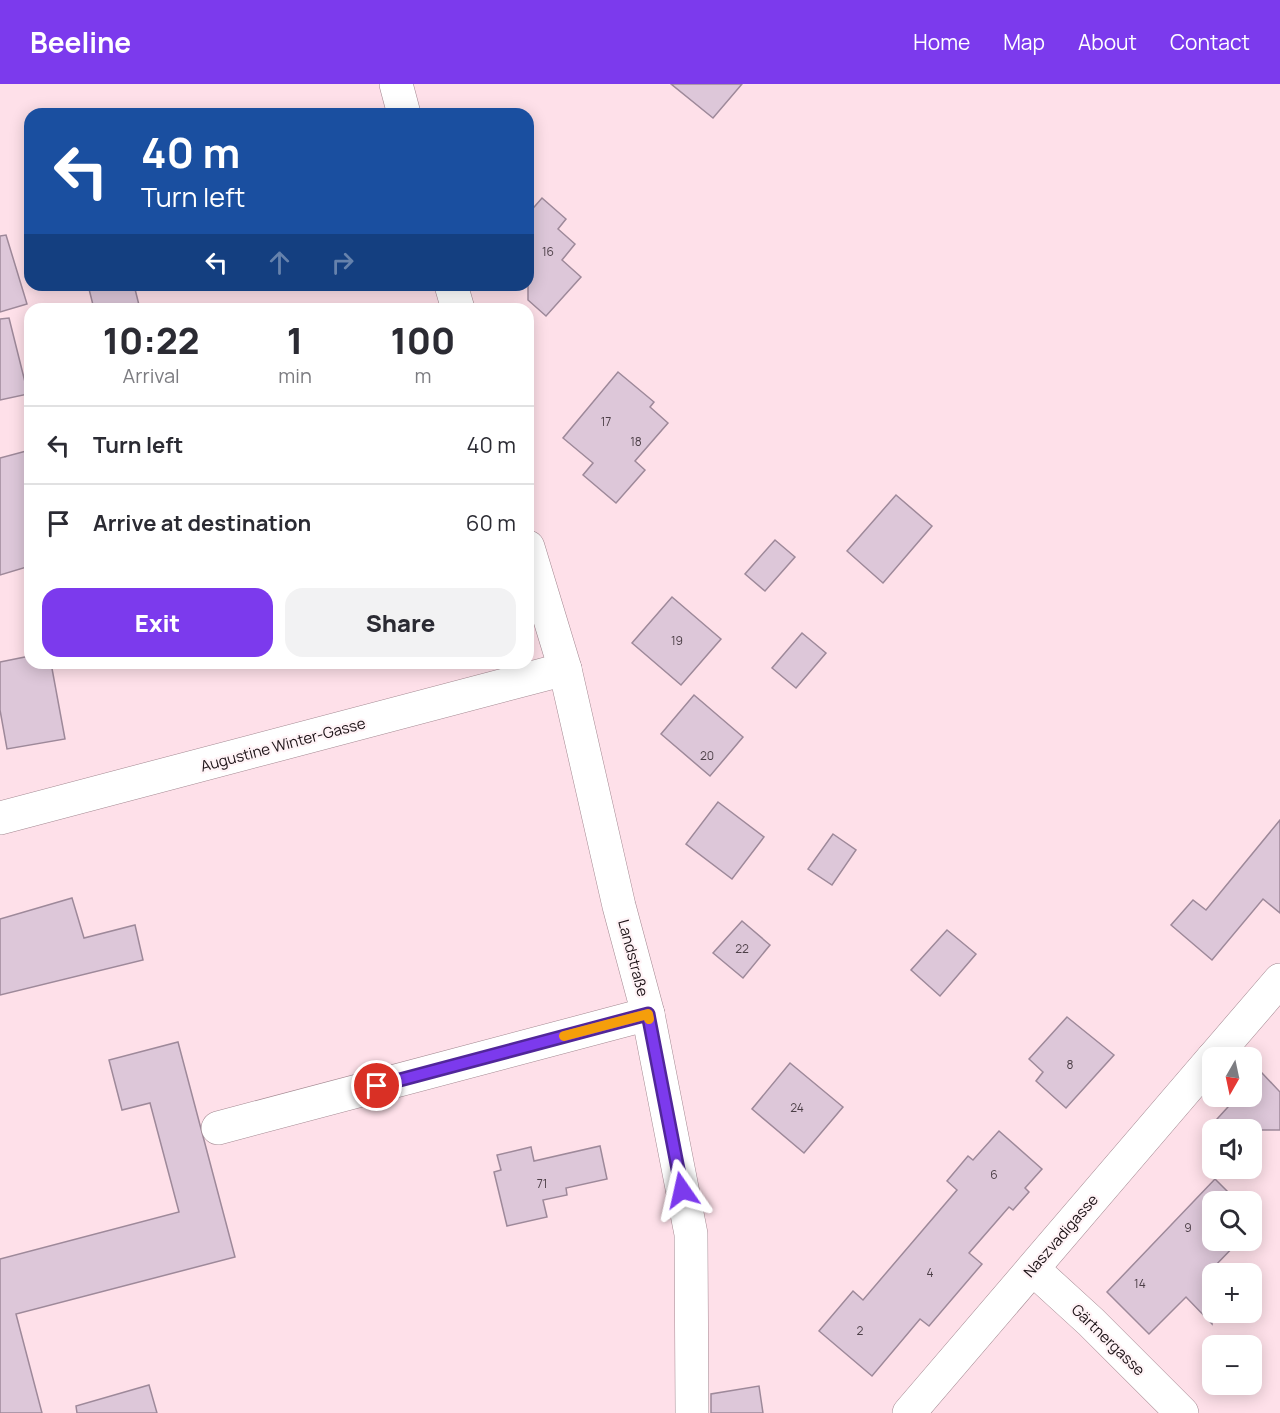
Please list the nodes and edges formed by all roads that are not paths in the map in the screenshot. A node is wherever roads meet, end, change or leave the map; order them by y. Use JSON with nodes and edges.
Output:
{"nodes":[{"id":1,"x":396,"y":84,"type":"edge"},
{"id":2,"x":402,"y":108,"type":"edge"},
{"id":3,"x":534,"y":567,"type":"edge"},
{"id":4,"x":565,"y":669,"type":"junction"},
{"id":5,"x":0,"y":818,"type":"edge"},
{"id":6,"x":1280,"y":980,"type":"edge"},
{"id":7,"x":648,"y":1014,"type":"junction"},
{"id":8,"x":1222,"y":1047,"type":"edge"},
{"id":9,"x":1202,"y":1071,"type":"edge"},
{"id":10,"x":218,"y":1128,"type":"dead end"},
{"id":11,"x":1033,"y":1269,"type":"junction"},
{"id":12,"x":692,"y":1413,"type":"edge"},
{"id":13,"x":909,"y":1413,"type":"edge"},
{"id":14,"x":1182,"y":1413,"type":"edge"}],
"edges":[{"from":1,"to":2,"type":"street"},
{"from":3,"to":4,"type":"street","name":"Landstraße"},
{"from":4,"to":5,"type":"street","name":"Augustine Winter-Gasse"},
{"from":4,"to":7,"type":"street","name":"Landstraße"},
{"from":6,"to":8,"type":"street","name":"Naszvadigasse"},
{"from":7,"to":10,"type":"street"},
{"from":7,"to":12,"type":"street","name":"Landstraße"},
{"from":9,"to":11,"type":"street","name":"Naszvadigasse"},
{"from":11,"to":13,"type":"street","name":"Naszvadigasse"},
{"from":11,"to":14,"type":"street","name":"Gärtnergasse"}]}
